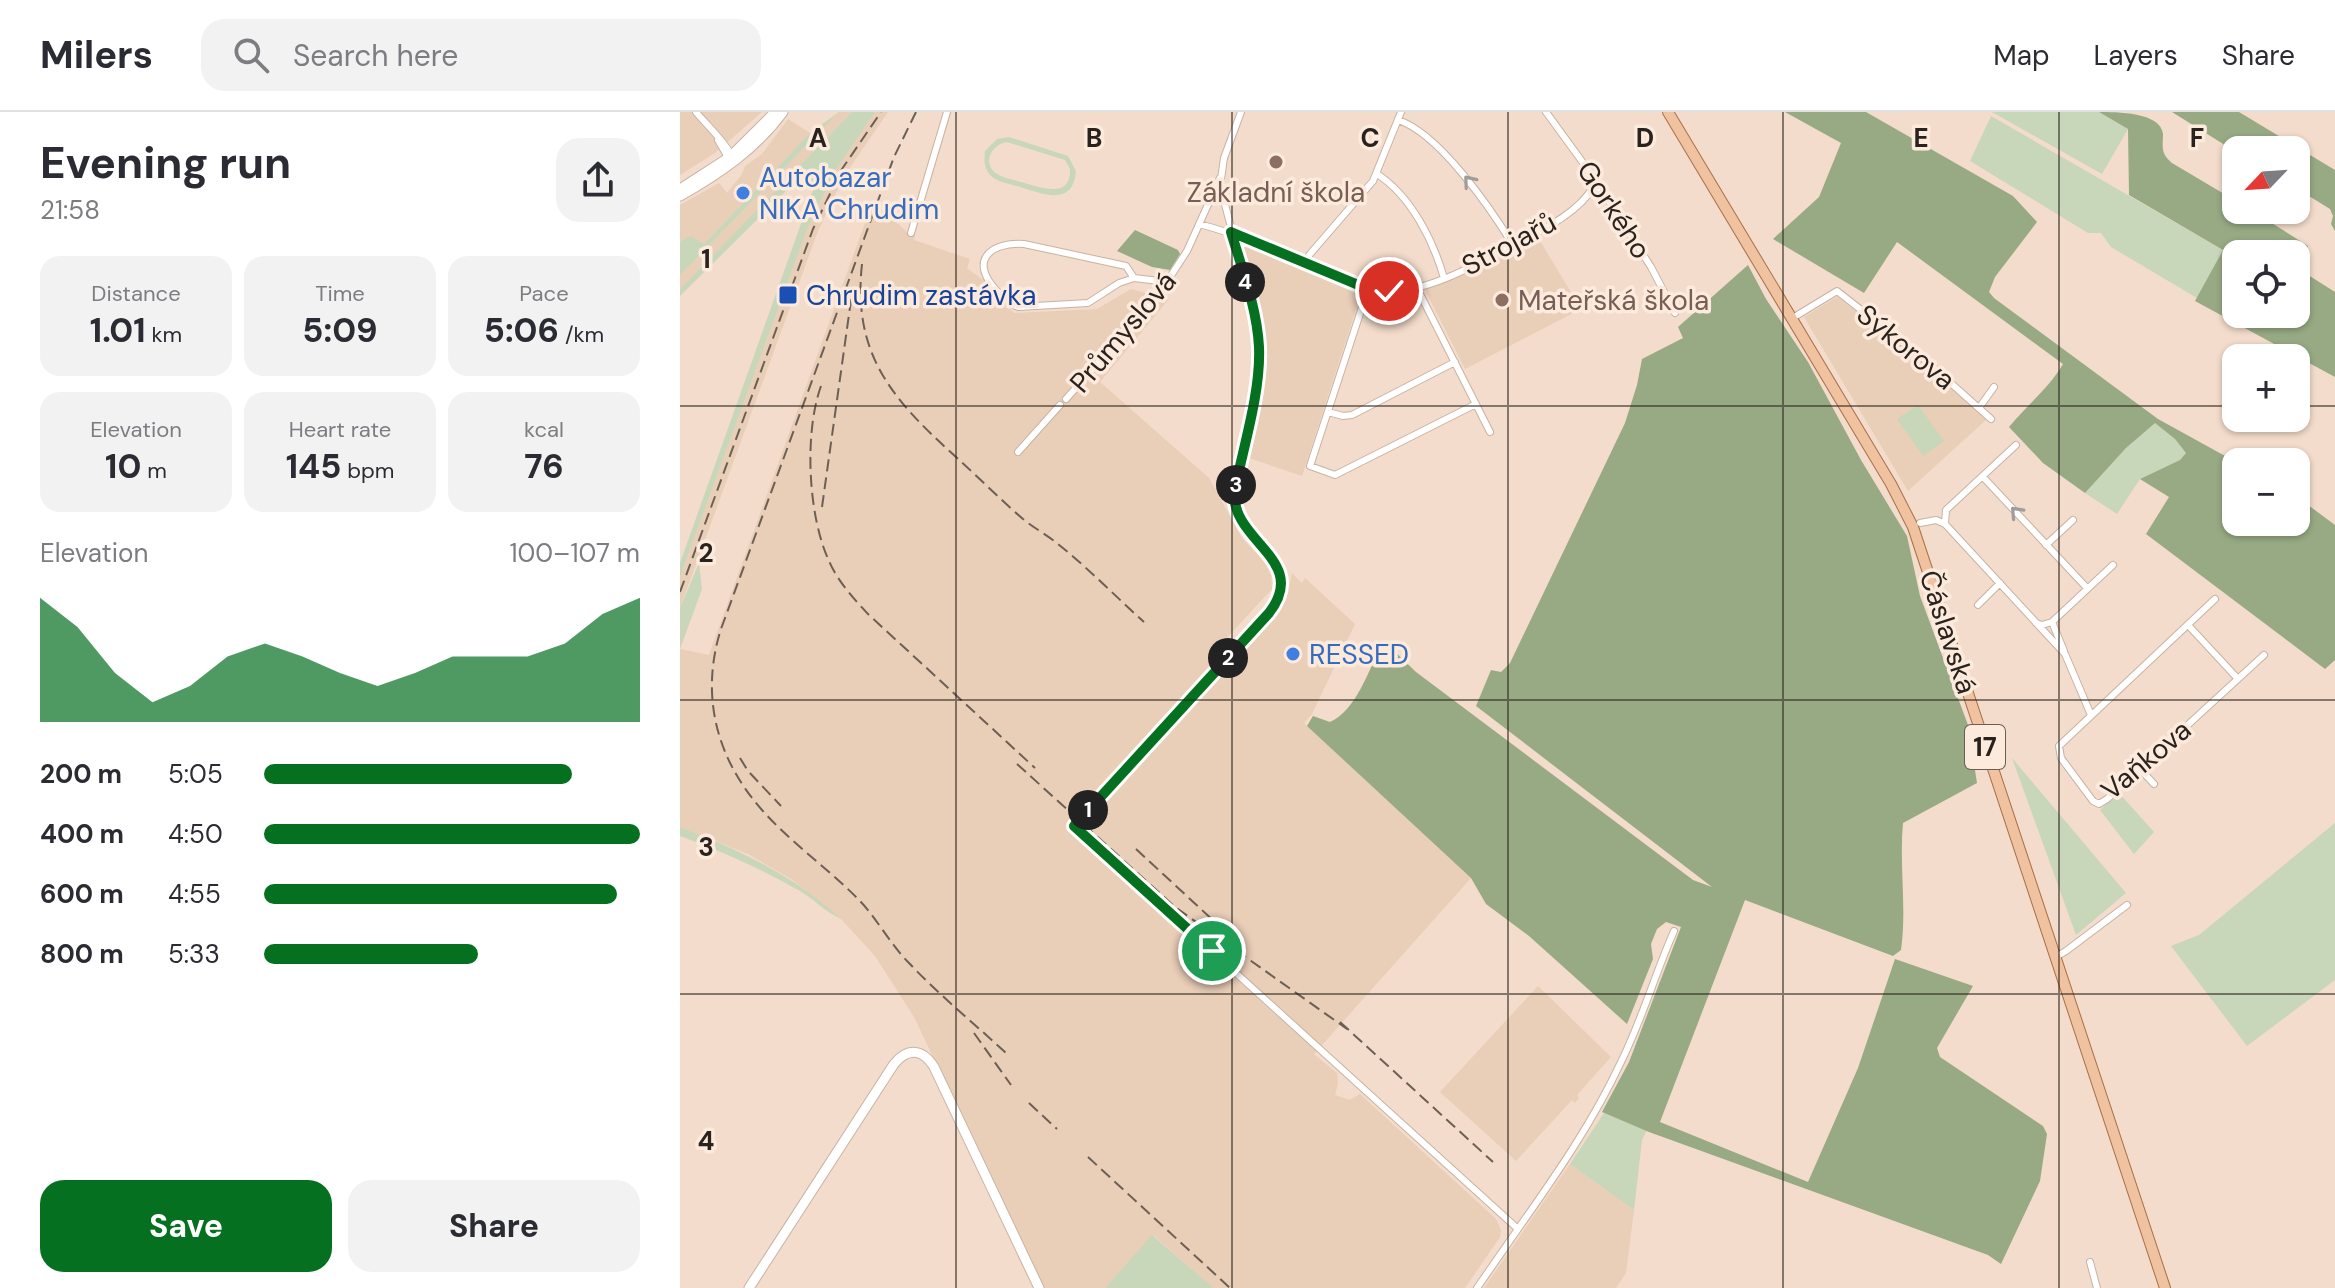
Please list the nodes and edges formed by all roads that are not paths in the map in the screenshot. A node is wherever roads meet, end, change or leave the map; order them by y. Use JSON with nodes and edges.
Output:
{"nodes":[{"id":1,"x":696,"y":112,"type":"edge"},
{"id":2,"x":775,"y":112,"type":"edge"},
{"id":3,"x":783,"y":112,"type":"edge"},
{"id":4,"x":947,"y":112,"type":"edge"},
{"id":5,"x":1241,"y":112,"type":"edge"},
{"id":6,"x":1401,"y":112,"type":"edge"},
{"id":7,"x":1546,"y":112,"type":"edge"},
{"id":8,"x":1668,"y":112,"type":"edge"},
{"id":9,"x":1398,"y":120,"type":"junction"},
{"id":10,"x":721,"y":143,"type":"junction"},
{"id":11,"x":744,"y":144,"type":"junction"},
{"id":12,"x":733,"y":159,"type":"junction"},
{"id":13,"x":715,"y":168,"type":"junction"},
{"id":14,"x":1377,"y":174,"type":"junction"},
{"id":15,"x":1220,"y":178,"type":"junction"},
{"id":16,"x":1593,"y":187,"type":"junction"},
{"id":17,"x":680,"y":189,"type":"edge"},
{"id":18,"x":680,"y":196,"type":"edge"},
{"id":19,"x":1199,"y":224,"type":"junction"},
{"id":20,"x":1231,"y":232,"type":"junction"},
{"id":21,"x":911,"y":233,"type":"dead end"},
{"id":22,"x":1513,"y":245,"type":"junction"},
{"id":23,"x":1305,"y":263,"type":"junction"},
{"id":24,"x":1134,"y":278,"type":"junction"},
{"id":25,"x":1444,"y":278,"type":"junction"},
{"id":26,"x":1168,"y":282,"type":"junction"},
{"id":27,"x":1417,"y":288,"type":"junction"},
{"id":28,"x":1368,"y":289,"type":"junction"},
{"id":29,"x":1675,"y":313,"type":"dead end"},
{"id":30,"x":1791,"y":319,"type":"junction"},
{"id":31,"x":1455,"y":362,"type":"junction"},
{"id":32,"x":1994,"y":387,"type":"dead end"},
{"id":33,"x":1066,"y":399,"type":"dead end"},
{"id":34,"x":1476,"y":404,"type":"junction"},
{"id":35,"x":1060,"y":405,"type":"dead end"},
{"id":36,"x":1979,"y":408,"type":"junction"},
{"id":37,"x":1328,"y":412,"type":"junction"},
{"id":38,"x":1991,"y":419,"type":"dead end"},
{"id":39,"x":1490,"y":432,"type":"dead end"},
{"id":40,"x":2016,"y":445,"type":"dead end"},
{"id":41,"x":1018,"y":452,"type":"dead end"},
{"id":42,"x":1983,"y":477,"type":"junction"},
{"id":43,"x":1946,"y":510,"type":"junction"},
{"id":44,"x":2073,"y":520,"type":"dead end"},
{"id":45,"x":1945,"y":524,"type":"junction"},
{"id":46,"x":1917,"y":525,"type":"junction"},
{"id":47,"x":2046,"y":545,"type":"junction"},
{"id":48,"x":2113,"y":565,"type":"dead end"},
{"id":49,"x":2000,"y":583,"type":"junction"},
{"id":50,"x":2087,"y":588,"type":"junction"},
{"id":51,"x":2215,"y":599,"type":"dead end"},
{"id":52,"x":1978,"y":605,"type":"dead end"},
{"id":53,"x":2052,"y":622,"type":"junction"},
{"id":54,"x":2036,"y":623,"type":"junction"},
{"id":55,"x":2188,"y":625,"type":"junction"},
{"id":56,"x":2065,"y":654,"type":"junction"},
{"id":57,"x":2264,"y":655,"type":"dead end"},
{"id":58,"x":2238,"y":679,"type":"junction"},
{"id":59,"x":2091,"y":715,"type":"junction"},
{"id":60,"x":2140,"y":769,"type":"junction"},
{"id":61,"x":2154,"y":784,"type":"dead end"},
{"id":62,"x":2127,"y":905,"type":"dead end"},
{"id":63,"x":1674,"y":931,"type":"dead end"},
{"id":64,"x":2055,"y":957,"type":"junction"},
{"id":65,"x":1518,"y":1229,"type":"junction"},
{"id":66,"x":2090,"y":1262,"type":"dead end"},
{"id":67,"x":749,"y":1288,"type":"edge"},
{"id":68,"x":1039,"y":1288,"type":"edge"},
{"id":69,"x":1477,"y":1288,"type":"edge"},
{"id":70,"x":2097,"y":1288,"type":"edge"},
{"id":71,"x":2163,"y":1288,"type":"edge"}],
"edges":[{"from":1,"to":10,"type":"street"},
{"from":2,"to":11,"type":"street"},
{"from":3,"to":12,"type":"street"},
{"from":4,"to":21,"type":"street"},
{"from":5,"to":15,"type":"street","name":"Průmyslová"},
{"from":6,"to":9,"type":"street"},
{"from":7,"to":16,"type":"street","name":"Gorkého"},
{"from":8,"to":30,"type":"main road","name":"Čáslavská","number":"17"},
{"from":9,"to":14,"type":"street"},
{"from":22,"to":9,"type":"street","one_way":true},
{"from":10,"to":11,"type":"street"},
{"from":10,"to":12,"type":"street"},
{"from":10,"to":13,"type":"street"},
{"from":11,"to":12,"type":"street"},
{"from":12,"to":13,"type":"street"},
{"from":12,"to":18,"type":"street"},
{"from":13,"to":17,"type":"street"},
{"from":14,"to":23,"type":"street"},
{"from":14,"to":25,"type":"street"},
{"from":15,"to":19,"type":"street","name":"Průmyslová"},
{"from":15,"to":20,"type":"street","name":"Průmyslová"},
{"from":16,"to":22,"type":"street","name":"Strojařů"},
{"from":16,"to":29,"type":"street","name":"Gorkého"},
{"from":19,"to":20,"type":"street","name":"Strojařů"},
{"from":19,"to":26,"type":"street","name":"Průmyslová"},
{"from":20,"to":23,"type":"street","name":"Strojařů"},
{"from":20,"to":65,"type":"street","name":"Průmyslová"},
{"from":22,"to":25,"type":"street","name":"Strojařů"},
{"from":23,"to":28,"type":"street","name":"Strojařů"},
{"from":24,"to":24,"type":"street"},
{"from":24,"to":26,"type":"street"},
{"from":25,"to":27,"type":"street","name":"Strojařů"},
{"from":26,"to":33,"type":"street","name":"Průmyslová"},
{"from":27,"to":28,"type":"street","name":"Strojařů"},
{"from":27,"to":31,"type":"street"},
{"from":28,"to":37,"type":"street"},
{"from":30,"to":36,"type":"street","name":"Sýkorova"},
{"from":30,"to":46,"type":"main road","name":"Čáslavská","number":"17"},
{"from":31,"to":34,"type":"street"},
{"from":31,"to":37,"type":"street"},
{"from":32,"to":36,"type":"street","name":"Sýkorova"},
{"from":34,"to":37,"type":"street"},
{"from":34,"to":39,"type":"street"},
{"from":35,"to":41,"type":"street","name":"Průmyslová"},
{"from":36,"to":38,"type":"street","name":"Sýkorova"},
{"from":40,"to":42,"type":"street"},
{"from":42,"to":43,"type":"street"},
{"from":47,"to":42,"type":"street","one_way":true},
{"from":43,"to":45,"type":"street"},
{"from":43,"to":46,"type":"street"},
{"from":44,"to":47,"type":"street"},
{"from":45,"to":46,"type":"street"},
{"from":45,"to":49,"type":"street"},
{"from":46,"to":64,"type":"main road","name":"Čáslavská","number":"17"},
{"from":47,"to":50,"type":"street"},
{"from":48,"to":50,"type":"street"},
{"from":49,"to":52,"type":"street"},
{"from":49,"to":54,"type":"street"},
{"from":50,"to":53,"type":"street"},
{"from":51,"to":55,"type":"street","name":"Vaňkova"},
{"from":53,"to":54,"type":"street"},
{"from":53,"to":56,"type":"street"},
{"from":54,"to":56,"type":"street"},
{"from":55,"to":58,"type":"street"},
{"from":55,"to":59,"type":"street","name":"Vaňkova"},
{"from":56,"to":59,"type":"street"},
{"from":57,"to":58,"type":"street","name":"Vaňkova"},
{"from":58,"to":60,"type":"street","name":"Vaňkova"},
{"from":59,"to":60,"type":"street","name":"Vaňkova"},
{"from":60,"to":61,"type":"street"},
{"from":62,"to":64,"type":"street"},
{"from":63,"to":65,"type":"street"},
{"from":64,"to":71,"type":"main road","name":"Čáslavská","number":"17"},
{"from":65,"to":69,"type":"street"},
{"from":66,"to":70,"type":"street"},
{"from":67,"to":68,"type":"street"}]}
